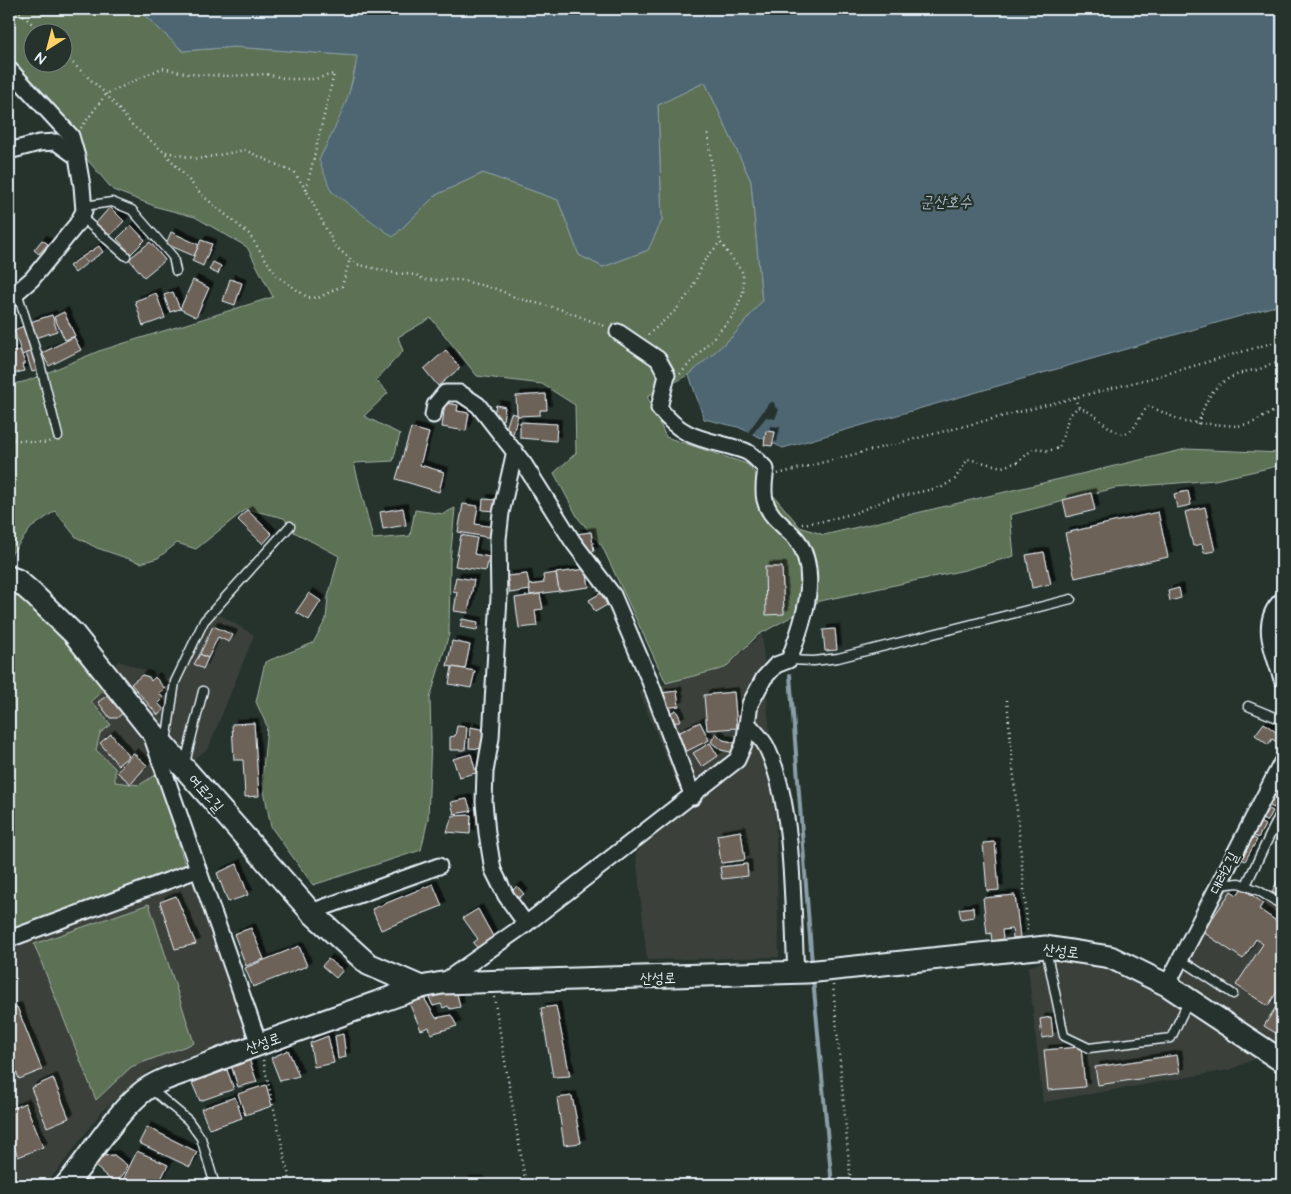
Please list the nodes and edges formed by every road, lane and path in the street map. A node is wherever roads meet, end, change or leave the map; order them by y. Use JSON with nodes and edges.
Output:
{"nodes":[{"id":1,"x":16,"y":9,"type":"edge"},
{"id":2,"x":30,"y":22,"type":"edge"},
{"id":3,"x":72,"y":62,"type":"edge"},
{"id":4,"x":9,"y":69,"type":"edge"},
{"id":5,"x":106,"y":94,"type":"junction"},
{"id":6,"x":708,"y":134,"type":"dead end"},
{"id":7,"x":75,"y":150,"type":"junction"},
{"id":8,"x":9,"y":151,"type":"edge"},
{"id":9,"x":164,"y":152,"type":"junction"},
{"id":10,"x":306,"y":190,"type":"junction"},
{"id":11,"x":82,"y":212,"type":"junction"},
{"id":12,"x":720,"y":242,"type":"junction"},
{"id":13,"x":126,"y":256,"type":"dead end"},
{"id":14,"x":350,"y":259,"type":"junction"},
{"id":15,"x":176,"y":271,"type":"dead end"},
{"id":16,"x":13,"y":296,"type":"edge"},
{"id":17,"x":618,"y":332,"type":"joint"},
{"id":18,"x":646,"y":337,"type":"dead end"},
{"id":19,"x":1282,"y":340,"type":"edge"},
{"id":20,"x":1282,"y":364,"type":"edge"},
{"id":21,"x":662,"y":398,"type":"junction"},
{"id":22,"x":1075,"y":398,"type":"junction"},
{"id":23,"x":1078,"y":406,"type":"junction"},
{"id":24,"x":1282,"y":407,"type":"edge"},
{"id":25,"x":433,"y":415,"type":"dead end"},
{"id":26,"x":1198,"y":424,"type":"junction"},
{"id":27,"x":58,"y":436,"type":"joint"},
{"id":28,"x":9,"y":439,"type":"edge"},
{"id":29,"x":515,"y":451,"type":"junction"},
{"id":30,"x":765,"y":477,"type":"junction"},
{"id":31,"x":290,"y":526,"type":"dead end"},
{"id":32,"x":787,"y":530,"type":"junction"},
{"id":33,"x":9,"y":577,"type":"edge"},
{"id":34,"x":1071,"y":599,"type":"dead end"},
{"id":35,"x":1282,"y":600,"type":"edge"},
{"id":36,"x":789,"y":660,"type":"junction"},
{"id":37,"x":1282,"y":680,"type":"edge"},
{"id":38,"x":203,"y":691,"type":"dead end"},
{"id":39,"x":1007,"y":700,"type":"dead end"},
{"id":40,"x":1248,"y":706,"type":"dead end"},
{"id":41,"x":1282,"y":720,"type":"edge"},
{"id":42,"x":748,"y":724,"type":"junction"},
{"id":43,"x":148,"y":727,"type":"junction"},
{"id":44,"x":165,"y":747,"type":"junction"},
{"id":45,"x":1282,"y":762,"type":"edge"},
{"id":46,"x":184,"y":767,"type":"junction"},
{"id":47,"x":693,"y":796,"type":"junction"},
{"id":48,"x":1282,"y":810,"type":"edge"},
{"id":49,"x":439,"y":866,"type":"dead end"},
{"id":50,"x":197,"y":870,"type":"junction"},
{"id":51,"x":1218,"y":885,"type":"junction"},
{"id":52,"x":1246,"y":886,"type":"junction"},
{"id":53,"x":1282,"y":905,"type":"edge"},
{"id":54,"x":311,"y":912,"type":"junction"},
{"id":55,"x":526,"y":924,"type":"junction"},
{"id":56,"x":9,"y":939,"type":"edge"},
{"id":57,"x":1038,"y":948,"type":"junction"},
{"id":58,"x":1180,"y":959,"type":"junction"},
{"id":59,"x":832,"y":970,"type":"junction"},
{"id":60,"x":802,"y":973,"type":"junction"},
{"id":61,"x":492,"y":982,"type":"junction"},
{"id":62,"x":442,"y":983,"type":"junction"},
{"id":63,"x":1166,"y":985,"type":"junction"},
{"id":64,"x":421,"y":987,"type":"junction"},
{"id":65,"x":1233,"y":994,"type":"dead end"},
{"id":66,"x":1189,"y":999,"type":"junction"},
{"id":67,"x":259,"y":1044,"type":"junction"},
{"id":68,"x":1282,"y":1061,"type":"edge"},
{"id":69,"x":149,"y":1088,"type":"junction"},
{"id":70,"x":66,"y":1185,"type":"edge"},
{"id":71,"x":215,"y":1185,"type":"edge"},
{"id":72,"x":291,"y":1185,"type":"edge"},
{"id":73,"x":526,"y":1185,"type":"edge"},
{"id":74,"x":851,"y":1185,"type":"edge"}],
"edges":[{"from":1,"to":2,"type":"path"},
{"from":3,"to":5,"type":"path"},
{"from":4,"to":7,"type":"street"},
{"from":5,"to":7,"type":"path"},
{"from":5,"to":9,"type":"path"},
{"from":5,"to":10,"type":"path"},
{"from":6,"to":12,"type":"path"},
{"from":7,"to":8,"type":"street"},
{"from":7,"to":11,"type":"street"},
{"from":9,"to":10,"type":"path"},
{"from":9,"to":14,"type":"path"},
{"from":10,"to":14,"type":"path"},
{"from":11,"to":13,"type":"lane"},
{"from":11,"to":15,"type":"lane"},
{"from":11,"to":16,"type":"street"},
{"from":12,"to":18,"type":"path"},
{"from":12,"to":21,"type":"path"},
{"from":14,"to":17,"type":"path"},
{"from":16,"to":27,"type":"lane"},
{"from":17,"to":21,"type":"street"},
{"from":19,"to":22,"type":"path"},
{"from":20,"to":26,"type":"path"},
{"from":21,"to":30,"type":"street"},
{"from":22,"to":23,"type":"path"},
{"from":22,"to":30,"type":"path"},
{"from":23,"to":26,"type":"path"},
{"from":23,"to":32,"type":"path"},
{"from":24,"to":26,"type":"path"},
{"from":25,"to":29,"type":"street"},
{"from":27,"to":28,"type":"path"},
{"from":29,"to":47,"type":"street"},
{"from":29,"to":55,"type":"street"},
{"from":30,"to":32,"type":"street"},
{"from":31,"to":44,"type":"lane"},
{"from":32,"to":36,"type":"street"},
{"from":33,"to":43,"type":"street","name":"여로2길"},
{"from":34,"to":36,"type":"lane"},
{"from":35,"to":37,"type":"street"},
{"from":36,"to":42,"type":"street"},
{"from":38,"to":46,"type":"lane"},
{"from":39,"to":57,"type":"path"},
{"from":40,"to":41,"type":"lane"},
{"from":42,"to":47,"type":"street"},
{"from":42,"to":60,"type":"street"},
{"from":43,"to":44,"type":"street","name":"여로2길"},
{"from":43,"to":50,"type":"street"},
{"from":44,"to":46,"type":"street","name":"여로2길"},
{"from":45,"to":51,"type":"street","name":"대려2길"},
{"from":46,"to":54,"type":"street","name":"여로2길"},
{"from":47,"to":55,"type":"street"},
{"from":48,"to":52,"type":"lane"},
{"from":49,"to":54,"type":"street"},
{"from":50,"to":56,"type":"street"},
{"from":50,"to":67,"type":"street"},
{"from":51,"to":52,"type":"lane"},
{"from":51,"to":58,"type":"street","name":"대려2길"},
{"from":52,"to":53,"type":"lane"},
{"from":54,"to":64,"type":"street","name":"여로2길"},
{"from":55,"to":62,"type":"street"},
{"from":57,"to":59,"type":"street","name":"산성로"},
{"from":57,"to":63,"type":"street","name":"산성로"},
{"from":57,"to":66,"type":"lane"},
{"from":58,"to":63,"type":"street","name":"대려2길"},
{"from":58,"to":65,"type":"lane"},
{"from":59,"to":60,"type":"street","name":"산성로"},
{"from":59,"to":74,"type":"path"},
{"from":60,"to":61,"type":"street","name":"산성로"},
{"from":61,"to":62,"type":"street","name":"산성로"},
{"from":61,"to":73,"type":"path"},
{"from":62,"to":64,"type":"street","name":"산성로"},
{"from":63,"to":66,"type":"street","name":"산성로"},
{"from":64,"to":67,"type":"street","name":"산성로"},
{"from":66,"to":68,"type":"street","name":"산성로"},
{"from":67,"to":69,"type":"street","name":"산성로"},
{"from":67,"to":72,"type":"path"},
{"from":69,"to":70,"type":"street","name":"산성로"},
{"from":69,"to":71,"type":"lane"}]}
